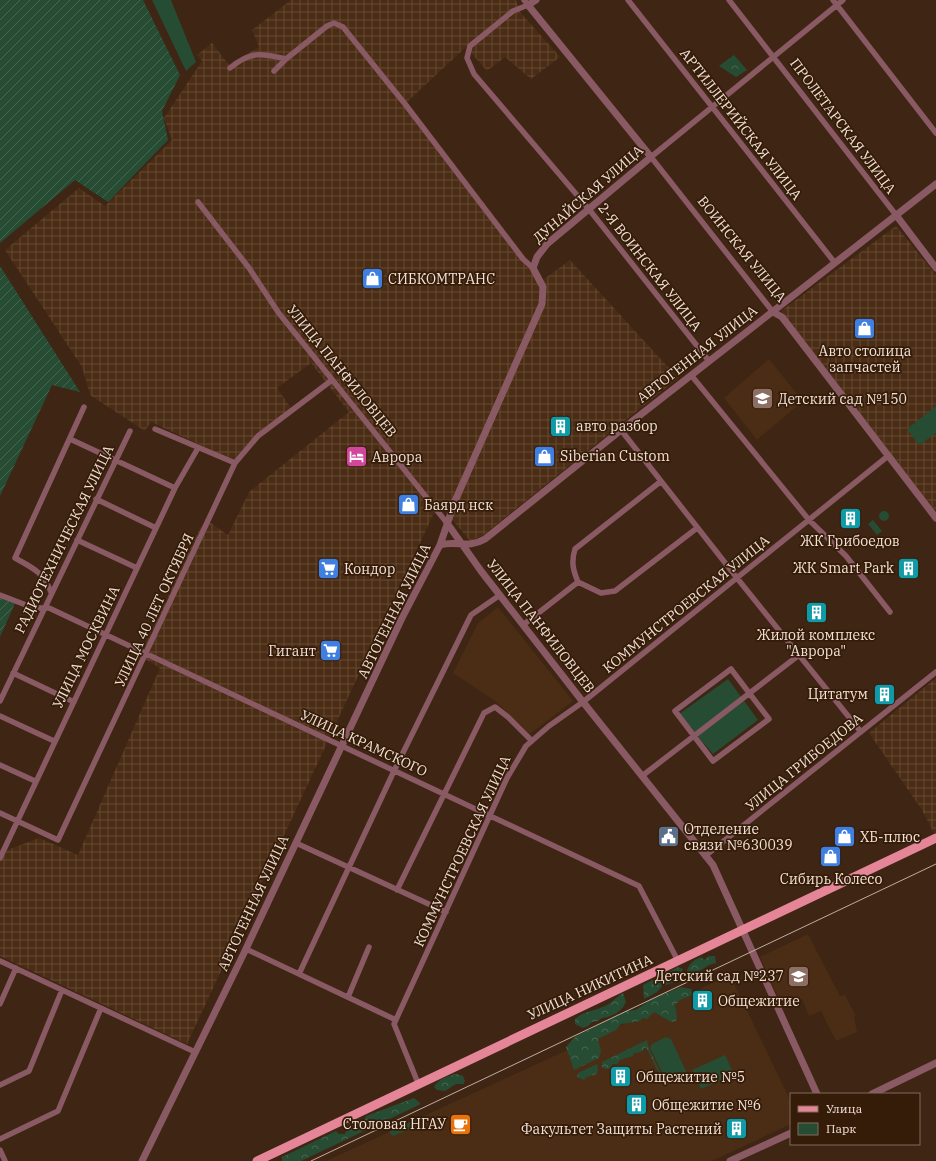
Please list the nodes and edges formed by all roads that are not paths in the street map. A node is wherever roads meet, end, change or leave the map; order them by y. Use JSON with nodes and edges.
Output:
{"nodes":[{"id":1,"x":536,"y":0,"type":"edge"},
{"id":2,"x":628,"y":0,"type":"edge"},
{"id":3,"x":729,"y":0,"type":"edge"},
{"id":4,"x":843,"y":0,"type":"edge"},
{"id":5,"x":835,"y":2,"type":"edge"},
{"id":6,"x":526,"y":3,"type":"edge"},
{"id":7,"x":774,"y":56,"type":"junction"},
{"id":8,"x":286,"y":59,"type":"junction"},
{"id":9,"x":230,"y":68,"type":"dead end"},
{"id":10,"x":274,"y":71,"type":"dead end"},
{"id":11,"x":711,"y":106,"type":"junction"},
{"id":12,"x":936,"y":133,"type":"edge"},
{"id":13,"x":651,"y":157,"type":"junction"},
{"id":14,"x":936,"y":184,"type":"edge"},
{"id":15,"x":198,"y":202,"type":"dead end"},
{"id":16,"x":588,"y":208,"type":"junction"},
{"id":17,"x":896,"y":215,"type":"junction"},
{"id":18,"x":835,"y":263,"type":"junction"},
{"id":19,"x":533,"y":268,"type":"junction"},
{"id":20,"x":936,"y":268,"type":"edge"},
{"id":21,"x":774,"y":312,"type":"junction"},
{"id":22,"x":709,"y":361,"type":"junction"},
{"id":23,"x":691,"y":375,"type":"junction"},
{"id":24,"x":332,"y":380,"type":"junction"},
{"id":25,"x":84,"y":407,"type":"dead end"},
{"id":26,"x":155,"y":430,"type":"dead end"},
{"id":27,"x":621,"y":430,"type":"junction"},
{"id":28,"x":130,"y":431,"type":"dead end"},
{"id":29,"x":70,"y":439,"type":"junction"},
{"id":30,"x":198,"y":448,"type":"junction"},
{"id":31,"x":888,"y":456,"type":"junction"},
{"id":32,"x":115,"y":459,"type":"junction"},
{"id":33,"x":235,"y":463,"type":"junction"},
{"id":34,"x":660,"y":482,"type":"junction"},
{"id":35,"x":175,"y":488,"type":"junction"},
{"id":36,"x":96,"y":500,"type":"junction"},
{"id":37,"x":936,"y":518,"type":"edge"},
{"id":38,"x":809,"y":520,"type":"junction"},
{"id":39,"x":447,"y":524,"type":"junction"},
{"id":40,"x":156,"y":528,"type":"junction"},
{"id":41,"x":697,"y":528,"type":"junction"},
{"id":42,"x":77,"y":540,"type":"junction"},
{"id":43,"x":463,"y":544,"type":"junction"},
{"id":44,"x":440,"y":545,"type":"junction"},
{"id":45,"x":137,"y":568,"type":"junction"},
{"id":46,"x":737,"y":578,"type":"junction"},
{"id":47,"x":578,"y":582,"type":"junction"},
{"id":48,"x":51,"y":592,"type":"junction"},
{"id":49,"x":0,"y":594,"type":"edge"},
{"id":50,"x":500,"y":595,"type":"junction"},
{"id":51,"x":44,"y":608,"type":"junction"},
{"id":52,"x":890,"y":612,"type":"dead end"},
{"id":53,"x":523,"y":625,"type":"junction"},
{"id":54,"x":106,"y":635,"type":"junction"},
{"id":55,"x":146,"y":654,"type":"junction"},
{"id":56,"x":799,"y":655,"type":"junction"},
{"id":57,"x":936,"y":672,"type":"edge"},
{"id":58,"x":13,"y":673,"type":"junction"},
{"id":59,"x":749,"y":693,"type":"junction"},
{"id":60,"x":0,"y":701,"type":"edge"},
{"id":61,"x":74,"y":702,"type":"junction"},
{"id":62,"x":583,"y":702,"type":"junction"},
{"id":63,"x":0,"y":716,"type":"edge"},
{"id":64,"x":861,"y":732,"type":"junction"},
{"id":65,"x":694,"y":736,"type":"junction"},
{"id":66,"x":54,"y":741,"type":"junction"},
{"id":67,"x":532,"y":741,"type":"junction"},
{"id":68,"x":343,"y":746,"type":"junction"},
{"id":69,"x":0,"y":765,"type":"edge"},
{"id":70,"x":394,"y":771,"type":"junction"},
{"id":71,"x":642,"y":776,"type":"junction"},
{"id":72,"x":35,"y":781,"type":"junction"},
{"id":73,"x":443,"y":794,"type":"junction"},
{"id":74,"x":0,"y":813,"type":"edge"},
{"id":75,"x":491,"y":816,"type":"junction"},
{"id":76,"x":17,"y":821,"type":"junction"},
{"id":77,"x":936,"y":838,"type":"edge"},
{"id":78,"x":296,"y":843,"type":"junction"},
{"id":79,"x":706,"y":856,"type":"junction"},
{"id":80,"x":0,"y":858,"type":"edge"},
{"id":81,"x":350,"y":868,"type":"junction"},
{"id":82,"x":397,"y":890,"type":"junction"},
{"id":83,"x":446,"y":912,"type":"junction"},
{"id":84,"x":742,"y":930,"type":"junction"},
{"id":85,"x":369,"y":947,"type":"dead end"},
{"id":86,"x":246,"y":949,"type":"junction"},
{"id":87,"x":0,"y":961,"type":"edge"},
{"id":88,"x":678,"y":961,"type":"junction"},
{"id":89,"x":16,"y":968,"type":"junction"},
{"id":90,"x":299,"y":974,"type":"junction"},
{"id":91,"x":62,"y":990,"type":"junction"},
{"id":92,"x":348,"y":997,"type":"junction"},
{"id":93,"x":0,"y":1004,"type":"edge"},
{"id":94,"x":101,"y":1008,"type":"junction"},
{"id":95,"x":396,"y":1020,"type":"junction"},
{"id":96,"x":195,"y":1052,"type":"junction"},
{"id":97,"x":936,"y":1063,"type":"edge"},
{"id":98,"x":418,"y":1083,"type":"junction"},
{"id":99,"x":0,"y":1085,"type":"edge"},
{"id":100,"x":817,"y":1093,"type":"edge"},
{"id":101,"x":874,"y":1093,"type":"edge"},
{"id":102,"x":790,"y":1132,"type":"edge"},
{"id":103,"x":0,"y":1139,"type":"edge"},
{"id":104,"x":0,"y":1150,"type":"edge"},
{"id":105,"x":5,"y":1161,"type":"edge"},
{"id":106,"x":142,"y":1161,"type":"edge"},
{"id":107,"x":257,"y":1161,"type":"edge"},
{"id":108,"x":730,"y":1161,"type":"edge"}],
"edges":[{"from":1,"to":6,"type":"street"},
{"from":2,"to":11,"type":"street","name":"АРТИЛЛЕРИЙСКАЯ УЛИЦА"},
{"from":3,"to":7,"type":"street","name":"ПРОЛЕТАРСКАЯ УЛИЦА"},
{"from":4,"to":5,"type":"street","name":"ДУНАЙСКАЯ УЛИЦА"},
{"from":5,"to":7,"type":"street","name":"ДУНАЙСКАЯ УЛИЦА"},
{"from":5,"to":12,"type":"street"},
{"from":6,"to":13,"type":"street","name":"ВОИНСКАЯ УЛИЦА"},
{"from":6,"to":16,"type":"street","name":"2-Я ВОИНСКАЯ УЛИЦА"},
{"from":7,"to":11,"type":"street","name":"ДУНАЙСКАЯ УЛИЦА"},
{"from":7,"to":17,"type":"street","name":"ПРОЛЕТАРСКАЯ УЛИЦА"},
{"from":8,"to":9,"type":"street"},
{"from":8,"to":10,"type":"street"},
{"from":8,"to":19,"type":"street"},
{"from":11,"to":13,"type":"street","name":"ДУНАЙСКАЯ УЛИЦА"},
{"from":11,"to":18,"type":"street","name":"АРТИЛЛЕРИЙСКАЯ УЛИЦА"},
{"from":13,"to":16,"type":"street","name":"ДУНАЙСКАЯ УЛИЦА"},
{"from":13,"to":21,"type":"street","name":"ВОИНСКАЯ УЛИЦА"},
{"from":14,"to":17,"type":"street","name":"АВТОГЕННАЯ УЛИЦА"},
{"from":15,"to":24,"type":"street","name":"УЛИЦА ПАНФИЛОВЦЕВ"},
{"from":16,"to":19,"type":"street","name":"ДУНАЙСКАЯ УЛИЦА"},
{"from":16,"to":22,"type":"street","name":"2-Я ВОИНСКАЯ УЛИЦА"},
{"from":17,"to":18,"type":"street","name":"АВТОГЕННАЯ УЛИЦА"},
{"from":17,"to":20,"type":"street","name":"ПРОЛЕТАРСКАЯ УЛИЦА"},
{"from":18,"to":21,"type":"street","name":"АВТОГЕННАЯ УЛИЦА"},
{"from":19,"to":39,"type":"street"},
{"from":21,"to":22,"type":"street","name":"АВТОГЕННАЯ УЛИЦА"},
{"from":21,"to":31,"type":"street","name":"ВОИНСКАЯ УЛИЦА"},
{"from":22,"to":23,"type":"street","name":"АВТОГЕННАЯ УЛИЦА"},
{"from":23,"to":27,"type":"street","name":"АВТОГЕННАЯ УЛИЦА"},
{"from":23,"to":38,"type":"street"},
{"from":24,"to":33,"type":"street","name":"УЛИЦА 40 ЛЕТ ОКТЯБРЯ"},
{"from":24,"to":39,"type":"street","name":"УЛИЦА ПАНФИЛОВЦЕВ"},
{"from":25,"to":29,"type":"street"},
{"from":26,"to":30,"type":"street"},
{"from":27,"to":34,"type":"street"},
{"from":27,"to":43,"type":"street","name":"АВТОГЕННАЯ УЛИЦА"},
{"from":28,"to":32,"type":"street","name":"РАДИОТЕХНИЧЕСКАЯ УЛИЦА"},
{"from":29,"to":32,"type":"street"},
{"from":29,"to":48,"type":"street"},
{"from":30,"to":33,"type":"street"},
{"from":30,"to":35,"type":"street","name":"УЛИЦА МОСКВИНА"},
{"from":31,"to":37,"type":"street","name":"ВОИНСКАЯ УЛИЦА"},
{"from":31,"to":38,"type":"street","name":"КОММУНСТРОЕВСКАЯ УЛИЦА"},
{"from":32,"to":35,"type":"street"},
{"from":32,"to":36,"type":"street","name":"РАДИОТЕХНИЧЕСКАЯ УЛИЦА"},
{"from":33,"to":55,"type":"street","name":"УЛИЦА 40 ЛЕТ ОКТЯБРЯ"},
{"from":34,"to":41,"type":"street"},
{"from":34,"to":47,"type":"street"},
{"from":35,"to":40,"type":"street","name":"УЛИЦА МОСКВИНА"},
{"from":36,"to":40,"type":"street"},
{"from":36,"to":42,"type":"street","name":"РАДИОТЕХНИЧЕСКАЯ УЛИЦА"},
{"from":38,"to":46,"type":"street","name":"КОММУНСТРОЕВСКАЯ УЛИЦА"},
{"from":38,"to":52,"type":"street"},
{"from":39,"to":43,"type":"street","name":"УЛИЦА ПАНФИЛОВЦЕВ"},
{"from":39,"to":44,"type":"street"},
{"from":40,"to":45,"type":"street","name":"УЛИЦА МОСКВИНА"},
{"from":41,"to":46,"type":"street"},
{"from":41,"to":47,"type":"street"},
{"from":42,"to":45,"type":"street"},
{"from":42,"to":48,"type":"street","name":"РАДИОТЕХНИЧЕСКАЯ УЛИЦА"},
{"from":43,"to":44,"type":"street","name":"АВТОГЕННАЯ УЛИЦА"},
{"from":43,"to":50,"type":"street","name":"УЛИЦА ПАНФИЛОВЦЕВ"},
{"from":44,"to":68,"type":"street","name":"АВТОГЕННАЯ УЛИЦА"},
{"from":45,"to":54,"type":"street","name":"УЛИЦА МОСКВИНА"},
{"from":46,"to":56,"type":"street"},
{"from":46,"to":62,"type":"street","name":"КОММУНСТРОЕВСКАЯ УЛИЦА"},
{"from":47,"to":53,"type":"street"},
{"from":48,"to":51,"type":"street","name":"РАДИОТЕХНИЧЕСКАЯ УЛИЦА"},
{"from":49,"to":51,"type":"street","name":"УЛИЦА КРАМСКОГО"},
{"from":50,"to":53,"type":"street","name":"УЛИЦА ПАНФИЛОВЦЕВ"},
{"from":50,"to":70,"type":"street"},
{"from":51,"to":54,"type":"street","name":"УЛИЦА КРАМСКОГО"},
{"from":51,"to":58,"type":"street","name":"РАДИОТЕХНИЧЕСКАЯ УЛИЦА"},
{"from":53,"to":62,"type":"street","name":"УЛИЦА ПАНФИЛОВЦЕВ"},
{"from":54,"to":55,"type":"street","name":"УЛИЦА КРАМСКОГО"},
{"from":54,"to":61,"type":"street","name":"УЛИЦА МОСКВИНА"},
{"from":55,"to":68,"type":"street","name":"УЛИЦА КРАМСКОГО"},
{"from":55,"to":76,"type":"street","name":"УЛИЦА 40 ЛЕТ ОКТЯБРЯ"},
{"from":56,"to":59,"type":"street"},
{"from":56,"to":64,"type":"street"},
{"from":57,"to":64,"type":"street","name":"УЛИЦА ГРИБОЕДОВА"},
{"from":58,"to":60,"type":"street","name":"РАДИОТЕХНИЧЕСКАЯ УЛИЦА"},
{"from":58,"to":61,"type":"street"},
{"from":59,"to":65,"type":"street"},
{"from":59,"to":65,"type":"street"},
{"from":59,"to":65,"type":"street"},
{"from":61,"to":66,"type":"street","name":"УЛИЦА МОСКВИНА"},
{"from":62,"to":67,"type":"street","name":"КОММУНСТРОЕВСКАЯ УЛИЦА"},
{"from":62,"to":71,"type":"street","name":"УЛИЦА ПАНФИЛОВЦЕВ"},
{"from":63,"to":66,"type":"street"},
{"from":64,"to":79,"type":"street","name":"УЛИЦА ГРИБОЕДОВА"},
{"from":65,"to":71,"type":"street"},
{"from":66,"to":72,"type":"street","name":"УЛИЦА МОСКВИНА"},
{"from":67,"to":73,"type":"street"},
{"from":67,"to":75,"type":"street","name":"КОММУНСТРОЕВСКАЯ УЛИЦА"},
{"from":68,"to":70,"type":"street","name":"УЛИЦА КРАМСКОГО"},
{"from":68,"to":78,"type":"street","name":"АВТОГЕННАЯ УЛИЦА"},
{"from":69,"to":72,"type":"street"},
{"from":70,"to":73,"type":"street","name":"УЛИЦА КРАМСКОГО"},
{"from":70,"to":81,"type":"street"},
{"from":71,"to":79,"type":"street","name":"УЛИЦА ПАНФИЛОВЦЕВ"},
{"from":72,"to":76,"type":"street","name":"УЛИЦА МОСКВИНА"},
{"from":73,"to":75,"type":"street","name":"УЛИЦА КРАМСКОГО"},
{"from":73,"to":82,"type":"street"},
{"from":74,"to":76,"type":"street"},
{"from":75,"to":83,"type":"street","name":"КОММУНСТРОЕВСКАЯ УЛИЦА"},
{"from":75,"to":88,"type":"street","name":"УЛИЦА КРАМСКОГО"},
{"from":76,"to":80,"type":"street","name":"УЛИЦА МОСКВИНА"},
{"from":77,"to":84,"type":"main road","name":"УЛИЦА НИКИТИНА"},
{"from":78,"to":81,"type":"street"},
{"from":78,"to":86,"type":"street","name":"АВТОГЕННАЯ УЛИЦА"},
{"from":79,"to":84,"type":"street","name":"УЛИЦА ПАНФИЛОВЦЕВ"},
{"from":81,"to":82,"type":"street"},
{"from":81,"to":90,"type":"street"},
{"from":82,"to":83,"type":"street"},
{"from":83,"to":95,"type":"street","name":"КОММУНСТРОЕВСКАЯ УЛИЦА"},
{"from":84,"to":88,"type":"main road","name":"УЛИЦА НИКИТИНА"},
{"from":84,"to":100,"type":"street","name":"УЛИЦА ПАНФИЛОВЦЕВ"},
{"from":85,"to":92,"type":"street"},
{"from":86,"to":90,"type":"street"},
{"from":86,"to":96,"type":"street","name":"АВТОГЕННАЯ УЛИЦА"},
{"from":87,"to":89,"type":"street"},
{"from":88,"to":98,"type":"main road","name":"УЛИЦА НИКИТИНА"},
{"from":89,"to":91,"type":"street"},
{"from":89,"to":93,"type":"street"},
{"from":90,"to":92,"type":"street"},
{"from":91,"to":94,"type":"street"},
{"from":91,"to":99,"type":"street"},
{"from":92,"to":95,"type":"street"},
{"from":94,"to":96,"type":"street"},
{"from":94,"to":103,"type":"street"},
{"from":95,"to":98,"type":"street"},
{"from":96,"to":106,"type":"street","name":"АВТОГЕННАЯ УЛИЦА"},
{"from":97,"to":101,"type":"street"},
{"from":98,"to":107,"type":"main road","name":"УЛИЦА НИКИТИНА"},
{"from":102,"to":108,"type":"street"},
{"from":104,"to":105,"type":"street"}]}
